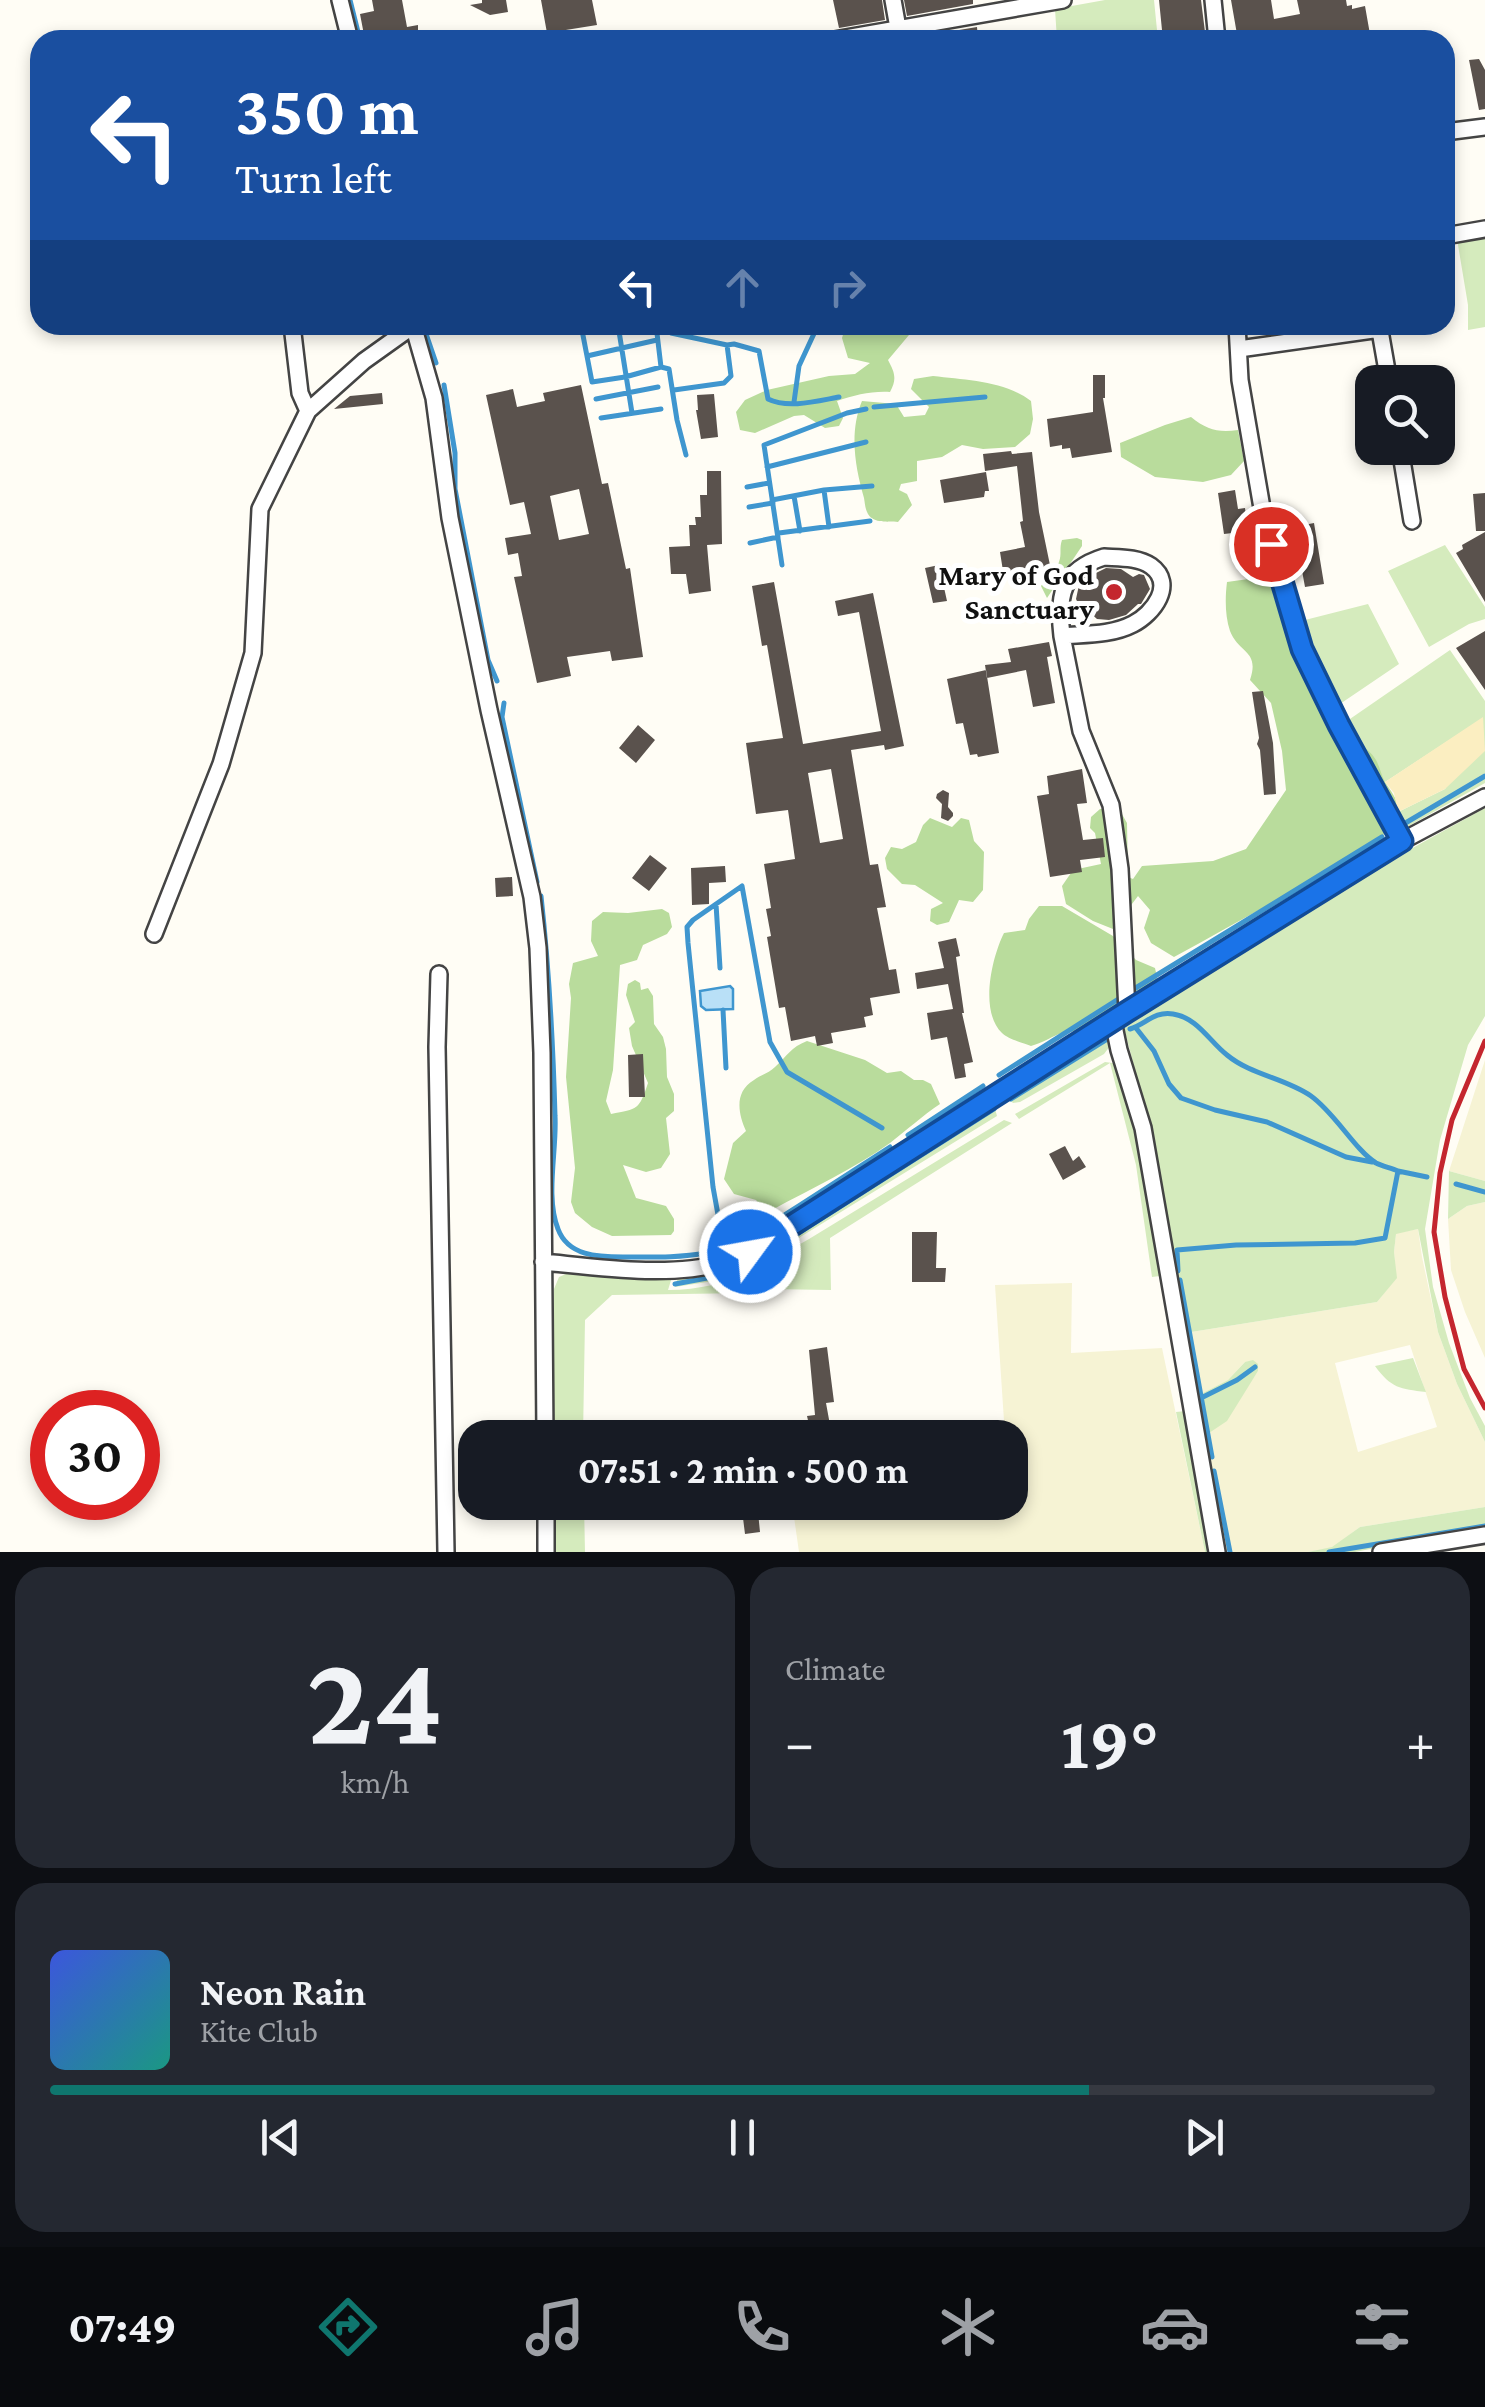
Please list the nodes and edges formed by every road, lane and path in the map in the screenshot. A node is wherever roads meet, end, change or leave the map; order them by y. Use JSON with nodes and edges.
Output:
{"nodes":[{"id":1,"x":340,"y":0,"type":"edge"},
{"id":2,"x":894,"y":0,"type":"edge"},
{"id":3,"x":1063,"y":0,"type":"edge"},
{"id":4,"x":1213,"y":0,"type":"edge"},
{"id":5,"x":898,"y":28,"type":"junction"},
{"id":6,"x":348,"y":30,"type":"edge"},
{"id":7,"x":887,"y":30,"type":"edge"},
{"id":8,"x":1216,"y":30,"type":"edge"},
{"id":9,"x":1485,"y":127,"type":"edge"},
{"id":10,"x":1455,"y":131,"type":"edge"},
{"id":11,"x":1485,"y":229,"type":"edge"},
{"id":12,"x":1455,"y":234,"type":"edge"},
{"id":13,"x":293,"y":335,"type":"edge"},
{"id":14,"x":400,"y":335,"type":"edge"},
{"id":15,"x":416,"y":335,"type":"edge"},
{"id":16,"x":1237,"y":335,"type":"edge"},
{"id":17,"x":1328,"y":335,"type":"edge"},
{"id":18,"x":1381,"y":335,"type":"edge"},
{"id":19,"x":1238,"y":349,"type":"junction"},
{"id":20,"x":1386,"y":365,"type":"edge"},
{"id":21,"x":308,"y":411,"type":"junction"},
{"id":22,"x":1403,"y":465,"type":"edge"},
{"id":23,"x":1412,"y":520,"type":"dead end"},
{"id":24,"x":1062,"y":636,"type":"junction"},
{"id":25,"x":1485,"y":797,"type":"edge"},
{"id":26,"x":1402,"y":841,"type":"junction"},
{"id":27,"x":154,"y":934,"type":"dead end"},
{"id":28,"x":439,"y":974,"type":"dead end"},
{"id":29,"x":1120,"y":1016,"type":"junction"},
{"id":30,"x":543,"y":1262,"type":"junction"},
{"id":31,"x":545,"y":1420,"type":"edge"},
{"id":32,"x":546,"y":1520,"type":"edge"},
{"id":33,"x":1485,"y":1534,"type":"edge"},
{"id":34,"x":1466,"y":1545,"type":"edge"},
{"id":35,"x":446,"y":1552,"type":"edge"},
{"id":36,"x":546,"y":1552,"type":"edge"},
{"id":37,"x":1217,"y":1552,"type":"edge"},
{"id":38,"x":1381,"y":1552,"type":"edge"}],
"edges":[{"from":1,"to":6,"type":"street"},
{"from":2,"to":5,"type":"street"},
{"from":3,"to":5,"type":"street"},
{"from":4,"to":8,"type":"street"},
{"from":5,"to":7,"type":"street"},
{"from":9,"to":10,"type":"street"},
{"from":11,"to":12,"type":"street"},
{"from":13,"to":21,"type":"street"},
{"from":14,"to":21,"type":"street"},
{"from":15,"to":30,"type":"street"},
{"from":16,"to":19,"type":"street"},
{"from":17,"to":19,"type":"street"},
{"from":18,"to":20,"type":"street"},
{"from":19,"to":26,"type":"street"},
{"from":21,"to":27,"type":"street"},
{"from":22,"to":23,"type":"street"},
{"from":24,"to":24,"type":"street"},
{"from":24,"to":29,"type":"street"},
{"from":25,"to":26,"type":"street"},
{"from":26,"to":29,"type":"street"},
{"from":28,"to":35,"type":"street"},
{"from":29,"to":30,"type":"street"},
{"from":29,"to":37,"type":"street"},
{"from":30,"to":31,"type":"street"},
{"from":32,"to":36,"type":"street"},
{"from":33,"to":34,"type":"street"},
{"from":34,"to":38,"type":"street"}]}
